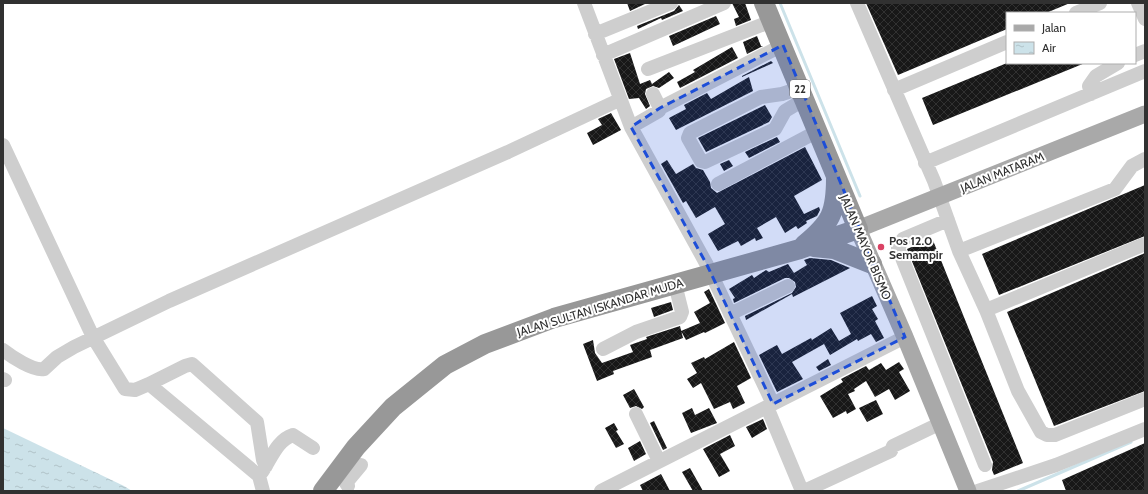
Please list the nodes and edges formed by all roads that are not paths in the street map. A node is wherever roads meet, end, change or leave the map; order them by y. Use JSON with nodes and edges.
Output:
{"nodes":[{"id":1,"x":584,"y":3,"type":"edge"},
{"id":2,"x":672,"y":3,"type":"edge"},
{"id":3,"x":724,"y":3,"type":"edge"},
{"id":4,"x":856,"y":3,"type":"edge"},
{"id":5,"x":1100,"y":3,"type":"edge"},
{"id":6,"x":1138,"y":3,"type":"edge"},
{"id":7,"x":768,"y":12,"type":"edge"},
{"id":8,"x":1078,"y":12,"type":"edge"},
{"id":9,"x":1145,"y":19,"type":"edge"},
{"id":10,"x":595,"y":34,"type":"junction"},
{"id":11,"x":1006,"y":42,"type":"edge"},
{"id":12,"x":782,"y":45,"type":"junction"},
{"id":13,"x":603,"y":55,"type":"junction"},
{"id":14,"x":1116,"y":64,"type":"edge"},
{"id":15,"x":648,"y":69,"type":"dead end"},
{"id":16,"x":1145,"y":71,"type":"edge"},
{"id":17,"x":894,"y":90,"type":"junction"},
{"id":18,"x":653,"y":94,"type":"dead end"},
{"id":19,"x":802,"y":94,"type":"junction"},
{"id":20,"x":1091,"y":94,"type":"junction"},
{"id":21,"x":772,"y":96,"type":"junction"},
{"id":22,"x":619,"y":100,"type":"junction"},
{"id":23,"x":660,"y":108,"type":"junction"},
{"id":24,"x":1145,"y":114,"type":"edge"},
{"id":25,"x":782,"y":115,"type":"junction"},
{"id":26,"x":631,"y":127,"type":"junction"},
{"id":27,"x":818,"y":131,"type":"junction"},
{"id":28,"x":3,"y":146,"type":"edge"},
{"id":29,"x":1145,"y":159,"type":"edge"},
{"id":30,"x":926,"y":163,"type":"junction"},
{"id":31,"x":836,"y":175,"type":"junction"},
{"id":32,"x":718,"y":184,"type":"dead end"},
{"id":33,"x":940,"y":198,"type":"junction"},
{"id":34,"x":948,"y":220,"type":"junction"},
{"id":35,"x":858,"y":229,"type":"junction"},
{"id":36,"x":1145,"y":244,"type":"edge"},
{"id":37,"x":800,"y":249,"type":"junction"},
{"id":38,"x":959,"y":251,"type":"junction"},
{"id":39,"x":872,"y":264,"type":"junction"},
{"id":40,"x":710,"y":274,"type":"junction"},
{"id":41,"x":675,"y":284,"type":"junction"},
{"id":42,"x":788,"y":286,"type":"dead end"},
{"id":43,"x":986,"y":310,"type":"junction"},
{"id":44,"x":730,"y":314,"type":"junction"},
{"id":45,"x":93,"y":337,"type":"junction"},
{"id":46,"x":905,"y":337,"type":"junction"},
{"id":47,"x":603,"y":349,"type":"dead end"},
{"id":48,"x":3,"y":350,"type":"edge"},
{"id":49,"x":149,"y":384,"type":"junction"},
{"id":50,"x":1145,"y":399,"type":"edge"},
{"id":51,"x":770,"y":406,"type":"junction"},
{"id":52,"x":636,"y":414,"type":"dead end"},
{"id":53,"x":940,"y":423,"type":"junction"},
{"id":54,"x":1145,"y":429,"type":"edge"},
{"id":55,"x":313,"y":448,"type":"dead end"},
{"id":56,"x":659,"y":461,"type":"junction"},
{"id":57,"x":985,"y":465,"type":"dead end"},
{"id":58,"x":361,"y":466,"type":"dead end"},
{"id":59,"x":262,"y":471,"type":"junction"},
{"id":60,"x":349,"y":489,"type":"edge"},
{"id":61,"x":263,"y":491,"type":"edge"},
{"id":62,"x":323,"y":491,"type":"edge"},
{"id":63,"x":601,"y":491,"type":"edge"},
{"id":64,"x":803,"y":491,"type":"edge"},
{"id":65,"x":968,"y":491,"type":"edge"},
{"id":66,"x":978,"y":491,"type":"edge"}],
"edges":[{"from":1,"to":10,"type":"street"},
{"from":2,"to":10,"type":"street"},
{"from":3,"to":13,"type":"street"},
{"from":4,"to":17,"type":"street"},
{"from":5,"to":8,"type":"street"},
{"from":6,"to":9,"type":"street"},
{"from":7,"to":12,"type":"highway","name":"JALAN MAYOR BISMO","number":"22"},
{"from":7,"to":15,"type":"street"},
{"from":10,"to":13,"type":"street"},
{"from":11,"to":17,"type":"street"},
{"from":12,"to":19,"type":"highway","name":"JALAN MAYOR BISMO","number":"22"},
{"from":12,"to":23,"type":"street"},
{"from":13,"to":22,"type":"street"},
{"from":14,"to":20,"type":"street"},
{"from":16,"to":20,"type":"street"},
{"from":17,"to":30,"type":"street"},
{"from":18,"to":23,"type":"street"},
{"from":19,"to":21,"type":"street"},
{"from":19,"to":25,"type":"street"},
{"from":19,"to":27,"type":"highway","name":"JALAN MAYOR BISMO","number":"22"},
{"from":20,"to":30,"type":"street"},
{"from":21,"to":25,"type":"street"},
{"from":21,"to":25,"type":"street"},
{"from":22,"to":26,"type":"street"},
{"from":22,"to":45,"type":"street"},
{"from":23,"to":26,"type":"street"},
{"from":24,"to":33,"type":"main road","name":"JALAN MATARAM"},
{"from":26,"to":40,"type":"street"},
{"from":27,"to":31,"type":"highway","name":"JALAN MAYOR BISMO","number":"22"},
{"from":27,"to":32,"type":"street"},
{"from":28,"to":45,"type":"street"},
{"from":29,"to":38,"type":"street"},
{"from":30,"to":33,"type":"street"},
{"from":31,"to":35,"type":"highway","name":"JALAN MAYOR BISMO","number":"22"},
{"from":31,"to":37,"type":"highway","number":"22"},
{"from":33,"to":34,"type":"street"},
{"from":33,"to":35,"type":"main road","name":"JALAN MATARAM"},
{"from":34,"to":38,"type":"street"},
{"from":34,"to":57,"type":"street"},
{"from":35,"to":37,"type":"highway","name":"JALAN SULTAN ISKANDAR MUDA"},
{"from":35,"to":39,"type":"main road","name":"JALAN MAYOR BISMO"},
{"from":36,"to":43,"type":"street"},
{"from":37,"to":39,"type":"highway"},
{"from":37,"to":40,"type":"highway","name":"JALAN SULTAN ISKANDAR MUDA"},
{"from":38,"to":43,"type":"street"},
{"from":39,"to":46,"type":"main road","name":"JALAN MAYOR BISMO"},
{"from":40,"to":41,"type":"highway","name":"JALAN SULTAN ISKANDAR MUDA"},
{"from":40,"to":44,"type":"street"},
{"from":41,"to":47,"type":"street"},
{"from":41,"to":62,"type":"highway","name":"JALAN SULTAN ISKANDAR MUDA"},
{"from":42,"to":44,"type":"street"},
{"from":43,"to":50,"type":"street"},
{"from":44,"to":51,"type":"street"},
{"from":45,"to":48,"type":"street"},
{"from":45,"to":49,"type":"street"},
{"from":46,"to":51,"type":"street"},
{"from":46,"to":53,"type":"main road","name":"JALAN MAYOR BISMO"},
{"from":49,"to":59,"type":"street"},
{"from":49,"to":59,"type":"street"},
{"from":51,"to":56,"type":"street"},
{"from":51,"to":64,"type":"street"},
{"from":52,"to":56,"type":"street"},
{"from":53,"to":64,"type":"street"},
{"from":53,"to":65,"type":"main road","name":"JALAN MAYOR BISMO"},
{"from":54,"to":66,"type":"street"},
{"from":55,"to":59,"type":"street"},
{"from":56,"to":63,"type":"street"},
{"from":58,"to":60,"type":"street"},
{"from":59,"to":61,"type":"street"}]}
